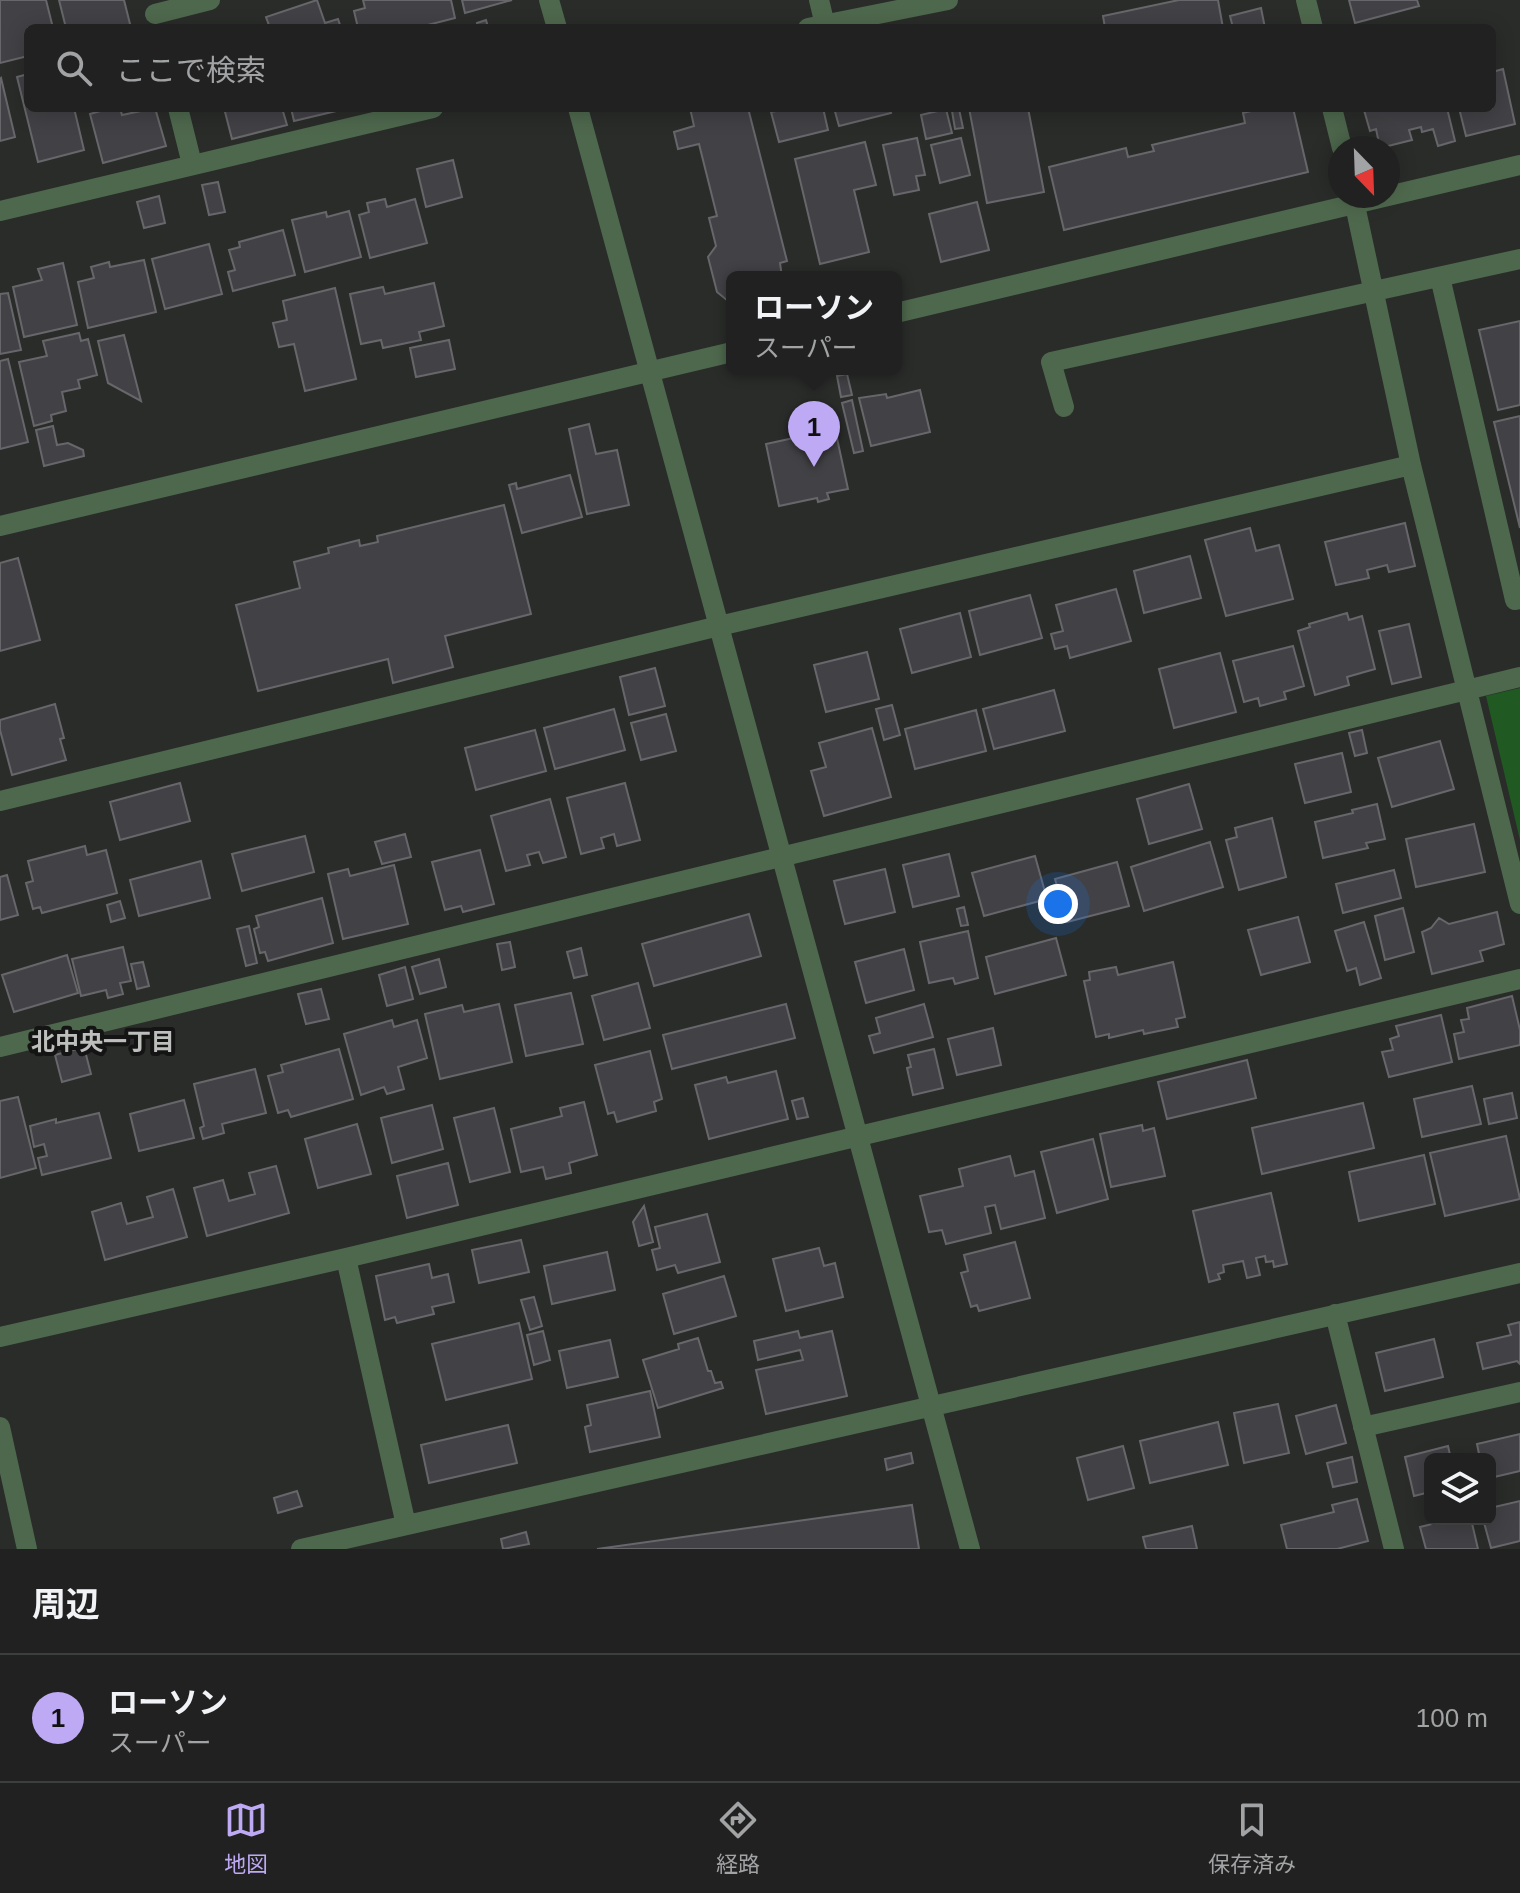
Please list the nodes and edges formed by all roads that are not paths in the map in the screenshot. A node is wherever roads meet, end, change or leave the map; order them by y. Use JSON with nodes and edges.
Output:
{"nodes":[{"id":1,"x":210,"y":0,"type":"edge"},
{"id":2,"x":549,"y":0,"type":"edge"},
{"id":3,"x":819,"y":0,"type":"edge"},
{"id":4,"x":948,"y":0,"type":"edge"},
{"id":5,"x":1306,"y":0,"type":"edge"},
{"id":6,"x":155,"y":14,"type":"edge"},
{"id":7,"x":556,"y":24,"type":"edge"},
{"id":8,"x":817,"y":24,"type":"edge"},
{"id":9,"x":827,"y":24,"type":"edge"},
{"id":10,"x":1312,"y":24,"type":"edge"},
{"id":11,"x":179,"y":112,"type":"edge"},
{"id":12,"x":416,"y":112,"type":"edge"},
{"id":13,"x":579,"y":112,"type":"edge"},
{"id":14,"x":1333,"y":112,"type":"edge"},
{"id":15,"x":1339,"y":136,"type":"edge"},
{"id":16,"x":192,"y":164,"type":"junction"},
{"id":17,"x":1520,"y":165,"type":"edge"},
{"id":18,"x":1400,"y":193,"type":"edge"},
{"id":19,"x":1328,"y":206,"type":"edge"},
{"id":20,"x":1356,"y":208,"type":"edge"},
{"id":21,"x":0,"y":211,"type":"edge"},
{"id":22,"x":1520,"y":259,"type":"edge"},
{"id":23,"x":1440,"y":277,"type":"junction"},
{"id":24,"x":1374,"y":291,"type":"junction"},
{"id":25,"x":902,"y":312,"type":"edge"},
{"id":26,"x":726,"y":353,"type":"edge"},
{"id":27,"x":649,"y":372,"type":"junction"},
{"id":28,"x":1064,"y":407,"type":"dead end"},
{"id":29,"x":1411,"y":465,"type":"junction"},
{"id":30,"x":0,"y":526,"type":"edge"},
{"id":31,"x":1520,"y":599,"type":"edge"},
{"id":32,"x":719,"y":626,"type":"junction"},
{"id":33,"x":1520,"y":677,"type":"edge"},
{"id":34,"x":1467,"y":690,"type":"junction"},
{"id":35,"x":0,"y":801,"type":"edge"},
{"id":36,"x":782,"y":856,"type":"junction"},
{"id":37,"x":1520,"y":904,"type":"edge"},
{"id":38,"x":1520,"y":979,"type":"edge"},
{"id":39,"x":0,"y":1047,"type":"edge"},
{"id":40,"x":858,"y":1137,"type":"junction"},
{"id":41,"x":346,"y":1258,"type":"junction"},
{"id":42,"x":1520,"y":1273,"type":"edge"},
{"id":43,"x":1335,"y":1314,"type":"junction"},
{"id":44,"x":0,"y":1337,"type":"edge"},
{"id":45,"x":1520,"y":1392,"type":"edge"},
{"id":46,"x":931,"y":1405,"type":"junction"},
{"id":47,"x":0,"y":1427,"type":"edge"},
{"id":48,"x":1363,"y":1427,"type":"junction"},
{"id":49,"x":406,"y":1525,"type":"junction"},
{"id":50,"x":27,"y":1549,"type":"edge"},
{"id":51,"x":301,"y":1549,"type":"edge"},
{"id":52,"x":970,"y":1549,"type":"edge"},
{"id":53,"x":1394,"y":1549,"type":"edge"}],
"edges":[{"from":1,"to":6,"type":"street"},
{"from":2,"to":7,"type":"street"},
{"from":3,"to":8,"type":"street"},
{"from":4,"to":9,"type":"street"},
{"from":5,"to":10,"type":"street"},
{"from":11,"to":16,"type":"street"},
{"from":12,"to":16,"type":"street"},
{"from":13,"to":27,"type":"street"},
{"from":14,"to":15,"type":"street"},
{"from":16,"to":21,"type":"street"},
{"from":17,"to":18,"type":"street"},
{"from":19,"to":25,"type":"street"},
{"from":20,"to":24,"type":"street"},
{"from":22,"to":23,"type":"street"},
{"from":23,"to":24,"type":"street"},
{"from":23,"to":31,"type":"street"},
{"from":24,"to":28,"type":"street"},
{"from":24,"to":29,"type":"street"},
{"from":26,"to":27,"type":"street"},
{"from":27,"to":30,"type":"street"},
{"from":27,"to":32,"type":"street"},
{"from":29,"to":32,"type":"street"},
{"from":29,"to":34,"type":"street"},
{"from":32,"to":35,"type":"street"},
{"from":32,"to":36,"type":"street"},
{"from":33,"to":34,"type":"street"},
{"from":34,"to":36,"type":"street"},
{"from":34,"to":37,"type":"street"},
{"from":36,"to":39,"type":"street"},
{"from":36,"to":40,"type":"street"},
{"from":38,"to":40,"type":"street"},
{"from":40,"to":41,"type":"street"},
{"from":40,"to":46,"type":"street"},
{"from":41,"to":44,"type":"street"},
{"from":41,"to":49,"type":"street"},
{"from":42,"to":43,"type":"street"},
{"from":43,"to":46,"type":"street"},
{"from":43,"to":48,"type":"street"},
{"from":45,"to":48,"type":"street"},
{"from":46,"to":49,"type":"street"},
{"from":46,"to":52,"type":"street"},
{"from":47,"to":50,"type":"street"},
{"from":48,"to":53,"type":"street"},
{"from":49,"to":51,"type":"street"}]}
